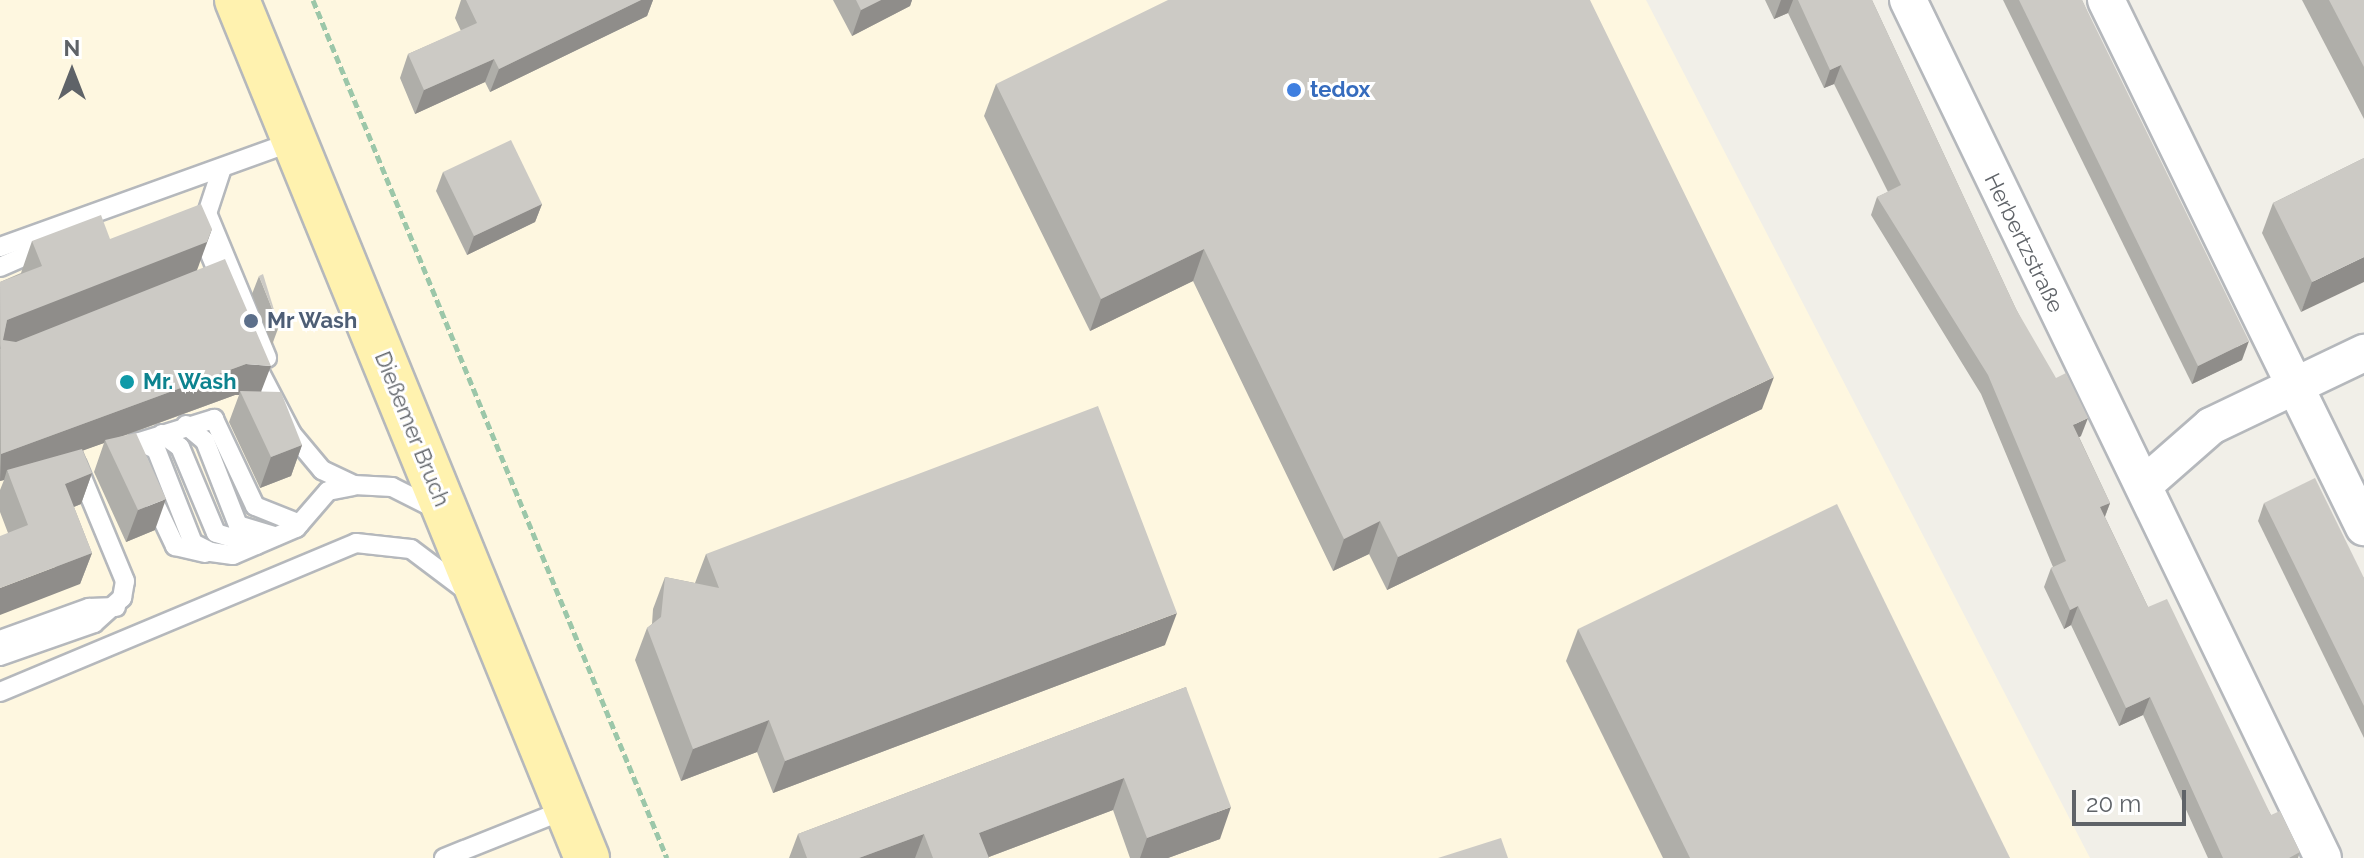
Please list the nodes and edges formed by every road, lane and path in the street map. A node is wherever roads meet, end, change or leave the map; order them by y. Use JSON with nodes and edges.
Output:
{"nodes":[{"id":1,"x":237,"y":0,"type":"edge"},
{"id":2,"x":313,"y":0,"type":"edge"},
{"id":3,"x":1908,"y":0,"type":"edge"},
{"id":4,"x":2106,"y":0,"type":"edge"},
{"id":5,"x":294,"y":141,"type":"junction"},
{"id":6,"x":222,"y":168,"type":"junction"},
{"id":7,"x":207,"y":213,"type":"junction"},
{"id":8,"x":102,"y":229,"type":"edge"},
{"id":9,"x":0,"y":247,"type":"edge"},
{"id":10,"x":213,"y":262,"type":"junction"},
{"id":11,"x":0,"y":267,"type":"edge"},
{"id":12,"x":205,"y":282,"type":"edge"},
{"id":13,"x":2364,"y":353,"type":"edge"},
{"id":14,"x":2294,"y":389,"type":"junction"},
{"id":15,"x":251,"y":407,"type":"edge"},
{"id":16,"x":228,"y":410,"type":"dead end"},
{"id":17,"x":282,"y":413,"type":"junction"},
{"id":18,"x":195,"y":422,"type":"junction"},
{"id":19,"x":162,"y":434,"type":"junction"},
{"id":20,"x":140,"y":442,"type":"junction"},
{"id":21,"x":102,"y":455,"type":"edge"},
{"id":22,"x":78,"y":465,"type":"junction"},
{"id":23,"x":52,"y":473,"type":"edge"},
{"id":24,"x":2145,"y":484,"type":"junction"},
{"id":25,"x":357,"y":485,"type":"junction"},
{"id":26,"x":448,"y":519,"type":"junction"},
{"id":27,"x":300,"y":524,"type":"junction"},
{"id":28,"x":2364,"y":527,"type":"edge"},
{"id":29,"x":277,"y":537,"type":"junction"},
{"id":30,"x":256,"y":545,"type":"junction"},
{"id":31,"x":211,"y":552,"type":"junction"},
{"id":32,"x":116,"y":607,"type":"junction"},
{"id":33,"x":485,"y":610,"type":"junction"},
{"id":34,"x":0,"y":640,"type":"edge"},
{"id":35,"x":0,"y":656,"type":"edge"},
{"id":36,"x":0,"y":692,"type":"edge"},
{"id":37,"x":567,"y":809,"type":"junction"},
{"id":38,"x":444,"y":858,"type":"edge"},
{"id":39,"x":587,"y":858,"type":"edge"},
{"id":40,"x":667,"y":858,"type":"edge"},
{"id":41,"x":2323,"y":858,"type":"edge"}],
"edges":[{"from":1,"to":5,"type":"main road","name":"Dießemer Bruch"},
{"from":2,"to":40,"type":"path"},
{"from":3,"to":24,"type":"street","name":"Herbertzstraße"},
{"from":4,"to":14,"type":"street"},
{"from":5,"to":6,"type":"lane"},
{"from":5,"to":26,"type":"main road","name":"Dießemer Bruch"},
{"from":6,"to":7,"type":"lane"},
{"from":6,"to":9,"type":"lane"},
{"from":7,"to":10,"type":"lane"},
{"from":7,"to":17,"type":"lane"},
{"from":8,"to":11,"type":"lane"},
{"from":10,"to":12,"type":"lane"},
{"from":10,"to":17,"type":"lane"},
{"from":13,"to":14,"type":"street"},
{"from":14,"to":24,"type":"street"},
{"from":14,"to":28,"type":"street"},
{"from":15,"to":17,"type":"lane"},
{"from":16,"to":18,"type":"lane"},
{"from":17,"to":25,"type":"lane"},
{"from":18,"to":19,"type":"lane"},
{"from":18,"to":27,"type":"lane"},
{"from":18,"to":29,"type":"lane"},
{"from":19,"to":20,"type":"lane"},
{"from":19,"to":30,"type":"lane"},
{"from":20,"to":31,"type":"lane"},
{"from":20,"to":31,"type":"lane"},
{"from":21,"to":22,"type":"lane"},
{"from":22,"to":23,"type":"lane"},
{"from":22,"to":32,"type":"lane"},
{"from":24,"to":41,"type":"street","name":"Herbertzstraße"},
{"from":25,"to":26,"type":"lane"},
{"from":25,"to":27,"type":"lane"},
{"from":26,"to":33,"type":"main road","name":"Dießemer Bruch"},
{"from":27,"to":29,"type":"lane"},
{"from":29,"to":30,"type":"lane"},
{"from":30,"to":31,"type":"lane"},
{"from":32,"to":34,"type":"lane"},
{"from":32,"to":35,"type":"lane"},
{"from":33,"to":36,"type":"lane"},
{"from":33,"to":37,"type":"main road","name":"Dießemer Bruch"},
{"from":37,"to":38,"type":"lane"},
{"from":37,"to":39,"type":"main road","name":"Dießemer Bruch"}]}
